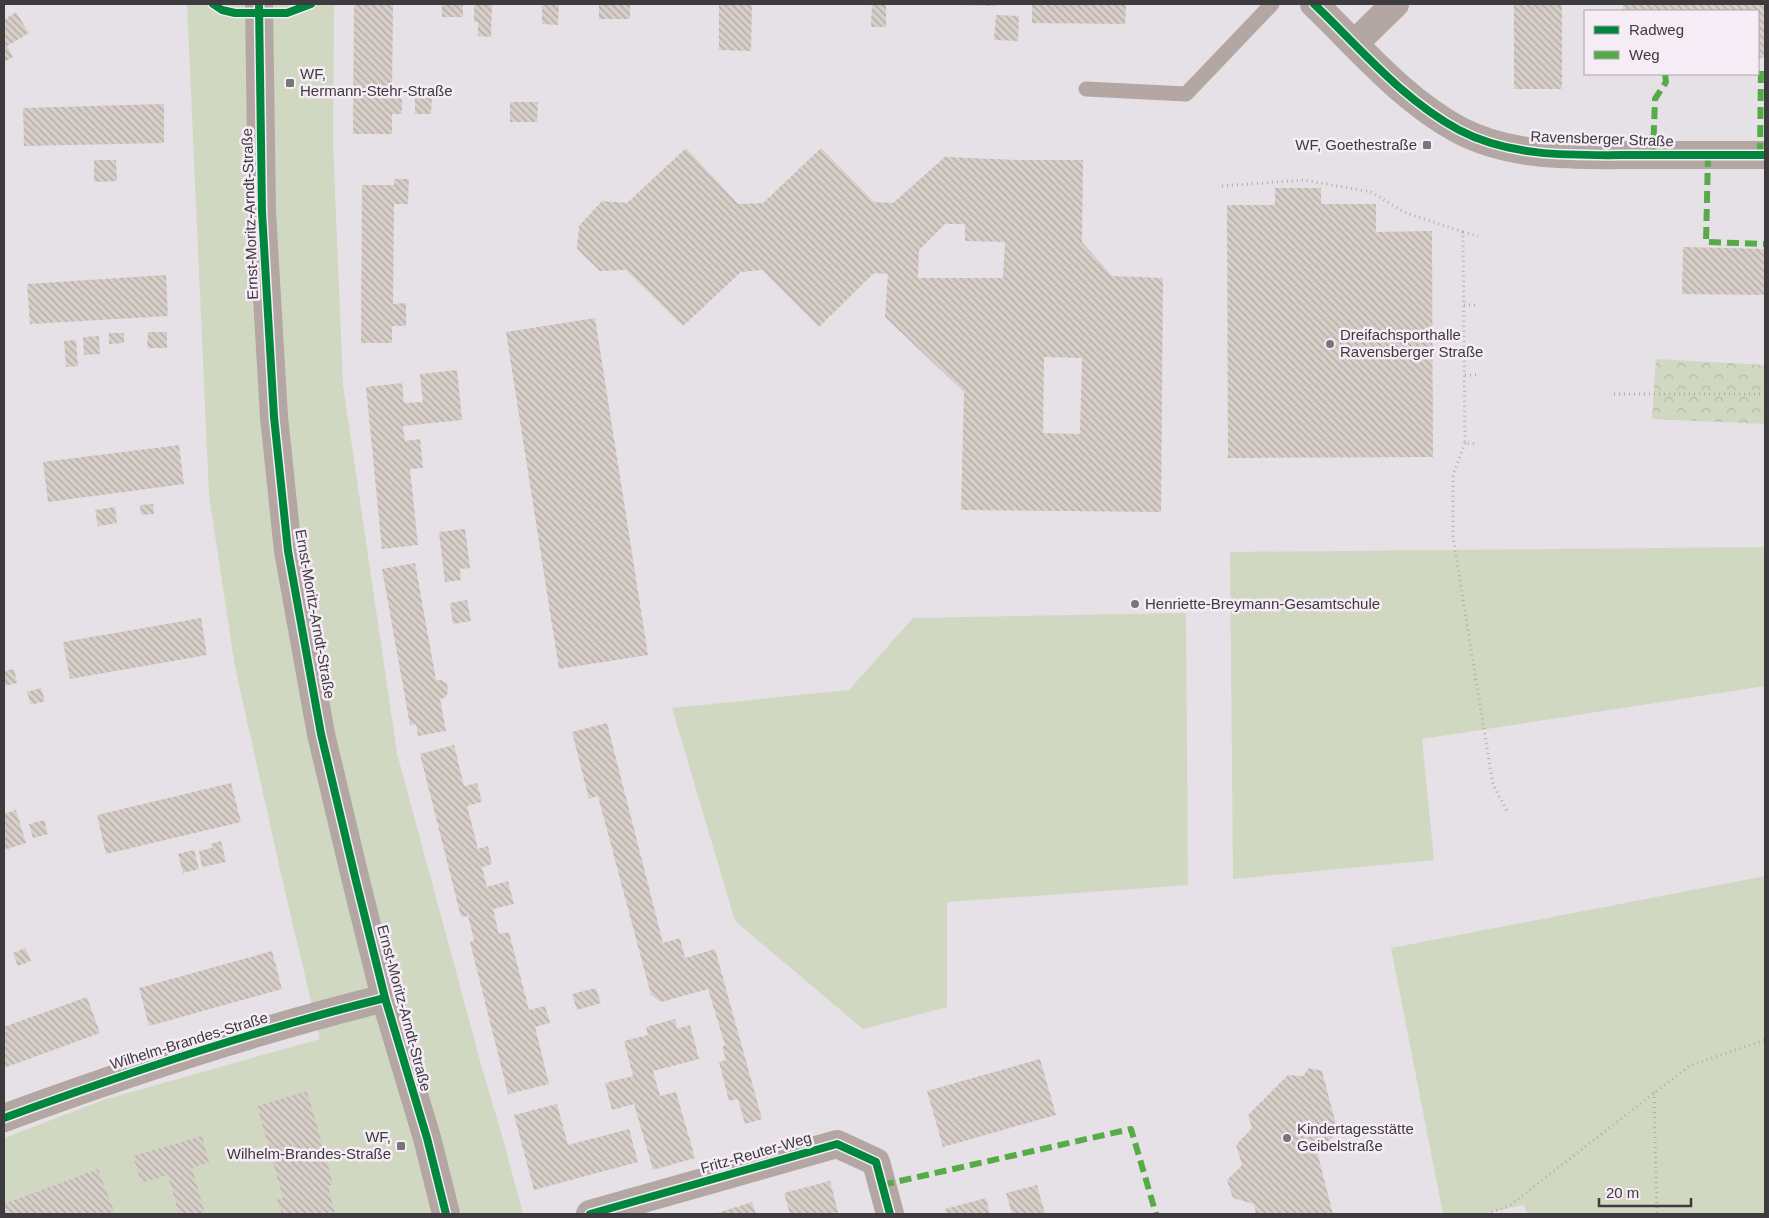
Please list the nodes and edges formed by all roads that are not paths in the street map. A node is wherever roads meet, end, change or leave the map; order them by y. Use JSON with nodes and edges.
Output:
{"nodes":[{"id":1,"x":259,"y":4,"type":"edge"},
{"id":2,"x":1272,"y":4,"type":"edge"},
{"id":3,"x":1396,"y":4,"type":"edge"},
{"id":4,"x":1323,"y":13,"type":"edge"},
{"id":5,"x":1354,"y":44,"type":"junction"},
{"id":6,"x":1086,"y":89,"type":"dead end"},
{"id":7,"x":1765,"y":155,"type":"edge"},
{"id":8,"x":386,"y":998,"type":"junction"},
{"id":9,"x":4,"y":1118,"type":"edge"},
{"id":10,"x":446,"y":1214,"type":"edge"},
{"id":11,"x":590,"y":1214,"type":"edge"},
{"id":12,"x":890,"y":1214,"type":"edge"}],
"edges":[{"from":1,"to":8,"type":"street","name":"Ernst-Moritz-Arndt-Straße"},
{"from":2,"to":6,"type":"lane"},
{"from":3,"to":5,"type":"street"},
{"from":4,"to":5,"type":"street","name":"Ravensberger Straße"},
{"from":5,"to":7,"type":"street","name":"Ravensberger Straße"},
{"from":8,"to":9,"type":"street","name":"Wilhelm-Brandes-Straße"},
{"from":8,"to":10,"type":"street","name":"Ernst-Moritz-Arndt-Straße"},
{"from":11,"to":12,"type":"street","name":"Fritz-Reuter-Weg"}]}
